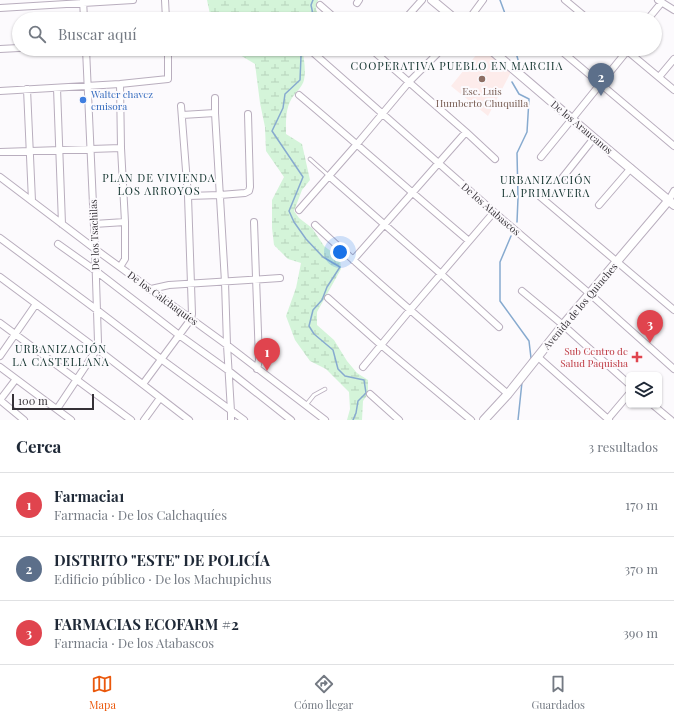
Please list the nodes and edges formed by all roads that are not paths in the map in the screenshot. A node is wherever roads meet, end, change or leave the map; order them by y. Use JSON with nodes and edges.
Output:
{"nodes":[{"id":1,"x":1,"y":0,"type":"edge"},
{"id":2,"x":124,"y":0,"type":"edge"},
{"id":3,"x":133,"y":0,"type":"edge"},
{"id":4,"x":165,"y":0,"type":"edge"},
{"id":5,"x":422,"y":0,"type":"edge"},
{"id":6,"x":432,"y":0,"type":"edge"},
{"id":7,"x":484,"y":0,"type":"edge"},
{"id":8,"x":565,"y":0,"type":"edge"},
{"id":9,"x":83,"y":1,"type":"edge"},
{"id":10,"x":660,"y":1,"type":"edge"},
{"id":11,"x":41,"y":3,"type":"edge"},
{"id":12,"x":320,"y":5,"type":"dead end"},
{"id":13,"x":1,"y":8,"type":"edge"},
{"id":14,"x":674,"y":10,"type":"edge"},
{"id":15,"x":84,"y":12,"type":"edge"},
{"id":16,"x":166,"y":12,"type":"edge"},
{"id":17,"x":328,"y":12,"type":"edge"},
{"id":18,"x":411,"y":12,"type":"edge"},
{"id":19,"x":447,"y":12,"type":"edge"},
{"id":20,"x":475,"y":12,"type":"edge"},
{"id":21,"x":580,"y":12,"type":"edge"},
{"id":22,"x":653,"y":12,"type":"edge"},
{"id":23,"x":12,"y":48,"type":"edge"},
{"id":24,"x":0,"y":49,"type":"edge"},
{"id":25,"x":86,"y":56,"type":"edge"},
{"id":26,"x":168,"y":56,"type":"edge"},
{"id":27,"x":317,"y":56,"type":"edge"},
{"id":28,"x":379,"y":56,"type":"edge"},
{"id":29,"x":435,"y":56,"type":"edge"},
{"id":30,"x":498,"y":56,"type":"edge"},
{"id":31,"x":567,"y":56,"type":"edge"},
{"id":32,"x":621,"y":56,"type":"edge"},
{"id":33,"x":633,"y":56,"type":"edge"},
{"id":34,"x":674,"y":59,"type":"edge"},
{"id":35,"x":659,"y":77,"type":"junction"},
{"id":36,"x":409,"y":82,"type":"junction"},
{"id":37,"x":120,"y":84,"type":"junction"},
{"id":38,"x":600,"y":84,"type":"junction"},
{"id":39,"x":88,"y":86,"type":"junction"},
{"id":40,"x":57,"y":88,"type":"junction"},
{"id":41,"x":27,"y":90,"type":"junction"},
{"id":42,"x":674,"y":90,"type":"edge"},
{"id":43,"x":0,"y":91,"type":"edge"},
{"id":44,"x":299,"y":95,"type":"dead end"},
{"id":45,"x":215,"y":98,"type":"dead end"},
{"id":46,"x":181,"y":106,"type":"dead end"},
{"id":47,"x":215,"y":113,"type":"junction"},
{"id":48,"x":248,"y":114,"type":"dead end"},
{"id":49,"x":383,"y":114,"type":"junction"},
{"id":50,"x":182,"y":115,"type":"junction"},
{"id":51,"x":572,"y":119,"type":"junction"},
{"id":52,"x":466,"y":132,"type":"junction"},
{"id":53,"x":594,"y":138,"type":"junction"},
{"id":54,"x":357,"y":144,"type":"junction"},
{"id":55,"x":674,"y":146,"type":"edge"},
{"id":56,"x":121,"y":148,"type":"junction"},
{"id":57,"x":91,"y":149,"type":"junction"},
{"id":58,"x":59,"y":150,"type":"junction"},
{"id":59,"x":29,"y":151,"type":"junction"},
{"id":60,"x":0,"y":152,"type":"edge"},
{"id":61,"x":540,"y":157,"type":"dead end"},
{"id":62,"x":310,"y":159,"type":"dead end"},
{"id":63,"x":495,"y":159,"type":"dead end"},
{"id":64,"x":438,"y":164,"type":"junction"},
{"id":65,"x":630,"y":168,"type":"junction"},
{"id":66,"x":329,"y":176,"type":"junction"},
{"id":67,"x":0,"y":177,"type":"edge"},
{"id":68,"x":560,"y":182,"type":"dead end"},
{"id":69,"x":674,"y":191,"type":"edge"},
{"id":70,"x":412,"y":193,"type":"junction"},
{"id":71,"x":537,"y":194,"type":"dead end"},
{"id":72,"x":220,"y":195,"type":"junction"},
{"id":73,"x":188,"y":196,"type":"junction"},
{"id":74,"x":32,"y":201,"type":"junction"},
{"id":75,"x":672,"y":203,"type":"edge"},
{"id":76,"x":599,"y":205,"type":"dead end"},
{"id":77,"x":299,"y":210,"type":"dead end"},
{"id":78,"x":494,"y":212,"type":"junction"},
{"id":79,"x":125,"y":222,"type":"junction"},
{"id":80,"x":254,"y":222,"type":"dead end"},
{"id":81,"x":62,"y":224,"type":"junction"},
{"id":82,"x":94,"y":224,"type":"junction"},
{"id":83,"x":315,"y":224,"type":"dead end"},
{"id":84,"x":384,"y":225,"type":"junction"},
{"id":85,"x":0,"y":238,"type":"edge"},
{"id":86,"x":469,"y":242,"type":"junction"},
{"id":87,"x":58,"y":244,"type":"dead end"},
{"id":88,"x":95,"y":249,"type":"junction"},
{"id":89,"x":353,"y":260,"type":"junction"},
{"id":90,"x":617,"y":262,"type":"junction"},
{"id":91,"x":120,"y":267,"type":"junction"},
{"id":92,"x":96,"y":272,"type":"junction"},
{"id":93,"x":441,"y":274,"type":"junction"},
{"id":94,"x":0,"y":277,"type":"edge"},
{"id":95,"x":280,"y":278,"type":"dead end"},
{"id":96,"x":256,"y":280,"type":"junction"},
{"id":97,"x":225,"y":282,"type":"junction"},
{"id":98,"x":191,"y":284,"type":"junction"},
{"id":99,"x":151,"y":289,"type":"junction"},
{"id":100,"x":522,"y":291,"type":"dead end"},
{"id":101,"x":590,"y":294,"type":"junction"},
{"id":102,"x":328,"y":298,"type":"dead end"},
{"id":103,"x":36,"y":304,"type":"junction"},
{"id":104,"x":97,"y":310,"type":"junction"},
{"id":105,"x":410,"y":310,"type":"junction"},
{"id":106,"x":674,"y":310,"type":"edge"},
{"id":107,"x":191,"y":319,"type":"junction"},
{"id":108,"x":0,"y":323,"type":"edge"},
{"id":109,"x":563,"y":325,"type":"junction"},
{"id":110,"x":499,"y":327,"type":"dead end"},
{"id":111,"x":15,"y":335,"type":"junction"},
{"id":112,"x":179,"y":335,"type":"junction"},
{"id":113,"x":227,"y":345,"type":"junction"},
{"id":114,"x":381,"y":345,"type":"junction"},
{"id":115,"x":97,"y":349,"type":"junction"},
{"id":116,"x":0,"y":356,"type":"edge"},
{"id":117,"x":538,"y":357,"type":"junction"},
{"id":118,"x":161,"y":359,"type":"junction"},
{"id":119,"x":0,"y":367,"type":"edge"},
{"id":120,"x":363,"y":367,"type":"dead end"},
{"id":121,"x":257,"y":369,"type":"junction"},
{"id":122,"x":674,"y":369,"type":"edge"},
{"id":123,"x":229,"y":371,"type":"junction"},
{"id":124,"x":16,"y":379,"type":"junction"},
{"id":125,"x":78,"y":380,"type":"junction"},
{"id":126,"x":626,"y":381,"type":"edge"},
{"id":127,"x":143,"y":384,"type":"junction"},
{"id":128,"x":325,"y":389,"type":"dead end"},
{"id":129,"x":370,"y":394,"type":"dead end"},
{"id":130,"x":508,"y":394,"type":"junction"},
{"id":131,"x":160,"y":398,"type":"junction"},
{"id":132,"x":626,"y":398,"type":"edge"},
{"id":133,"x":1,"y":403,"type":"edge"},
{"id":134,"x":306,"y":405,"type":"junction"},
{"id":135,"x":657,"y":408,"type":"edge"},
{"id":136,"x":57,"y":409,"type":"junction"},
{"id":137,"x":232,"y":411,"type":"junction"},
{"id":138,"x":24,"y":420,"type":"edge"},
{"id":139,"x":72,"y":420,"type":"edge"},
{"id":140,"x":131,"y":420,"type":"edge"},
{"id":141,"x":144,"y":420,"type":"edge"},
{"id":142,"x":190,"y":420,"type":"edge"},
{"id":143,"x":231,"y":420,"type":"edge"},
{"id":144,"x":244,"y":420,"type":"edge"},
{"id":145,"x":291,"y":420,"type":"edge"},
{"id":146,"x":325,"y":420,"type":"edge"},
{"id":147,"x":399,"y":420,"type":"edge"},
{"id":148,"x":471,"y":420,"type":"edge"},
{"id":149,"x":484,"y":420,"type":"edge"},
{"id":150,"x":608,"y":420,"type":"edge"},
{"id":151,"x":671,"y":420,"type":"edge"}],
"edges":[{"from":1,"to":13,"type":"street"},
{"from":2,"to":3,"type":"street"},
{"from":2,"to":9,"type":"street"},
{"from":4,"to":16,"type":"street"},
{"from":5,"to":18,"type":"street"},
{"from":6,"to":19,"type":"street"},
{"from":7,"to":20,"type":"street"},
{"from":8,"to":21,"type":"street"},
{"from":9,"to":11,"type":"street"},
{"from":9,"to":15,"type":"street"},
{"from":10,"to":14,"type":"street"},
{"from":10,"to":22,"type":"street"},
{"from":11,"to":13,"type":"street"},
{"from":12,"to":17,"type":"street"},
{"from":23,"to":24,"type":"street"},
{"from":25,"to":39,"type":"street","name":"De los Tsachilas"},
{"from":26,"to":37,"type":"street"},
{"from":27,"to":49,"type":"street","name":"De los Atabascos"},
{"from":28,"to":36,"type":"street"},
{"from":29,"to":36,"type":"street"},
{"from":30,"to":51,"type":"street","name":"De los Araucanos"},
{"from":31,"to":38,"type":"street"},
{"from":32,"to":38,"type":"street"},
{"from":33,"to":35,"type":"street"},
{"from":34,"to":35,"type":"street"},
{"from":35,"to":42,"type":"street"},
{"from":36,"to":49,"type":"street"},
{"from":36,"to":52,"type":"street"},
{"from":37,"to":39,"type":"street"},
{"from":37,"to":56,"type":"street"},
{"from":38,"to":51,"type":"street"},
{"from":38,"to":55,"type":"street"},
{"from":39,"to":40,"type":"street"},
{"from":39,"to":57,"type":"street","name":"De los Tsachilas"},
{"from":40,"to":41,"type":"street"},
{"from":40,"to":58,"type":"street"},
{"from":41,"to":43,"type":"street"},
{"from":41,"to":59,"type":"street"},
{"from":44,"to":54,"type":"street"},
{"from":45,"to":47,"type":"street"},
{"from":46,"to":50,"type":"street"},
{"from":47,"to":50,"type":"street"},
{"from":47,"to":72,"type":"street"},
{"from":48,"to":72,"type":"street"},
{"from":49,"to":54,"type":"street"},
{"from":49,"to":64,"type":"street","name":"De los Atabascos"},
{"from":50,"to":73,"type":"street"},
{"from":51,"to":53,"type":"street","name":"De los Araucanos"},
{"from":51,"to":61,"type":"street"},
{"from":52,"to":63,"type":"street"},
{"from":52,"to":64,"type":"street"},
{"from":53,"to":65,"type":"street","name":"De los Araucanos"},
{"from":53,"to":68,"type":"street"},
{"from":54,"to":66,"type":"street"},
{"from":54,"to":70,"type":"street"},
{"from":56,"to":57,"type":"street"},
{"from":56,"to":79,"type":"street"},
{"from":57,"to":58,"type":"street"},
{"from":57,"to":82,"type":"street","name":"De los Tsachilas"},
{"from":58,"to":59,"type":"street"},
{"from":58,"to":81,"type":"street"},
{"from":59,"to":60,"type":"street"},
{"from":59,"to":74,"type":"street"},
{"from":62,"to":66,"type":"lane"},
{"from":64,"to":70,"type":"street"},
{"from":64,"to":78,"type":"street","name":"De los Atabascos"},
{"from":65,"to":75,"type":"street","name":"De los Araucanos"},
{"from":65,"to":76,"type":"street"},
{"from":66,"to":77,"type":"street"},
{"from":66,"to":84,"type":"street"},
{"from":67,"to":74,"type":"street","name":"De los Calchaquíes"},
{"from":69,"to":75,"type":"street","name":"Avenida de los Quinches"},
{"from":70,"to":84,"type":"street"},
{"from":70,"to":86,"type":"street"},
{"from":71,"to":90,"type":"street"},
{"from":72,"to":73,"type":"street"},
{"from":72,"to":97,"type":"street"},
{"from":73,"to":98,"type":"street"},
{"from":74,"to":81,"type":"street","name":"De los Calchaquíes"},
{"from":75,"to":90,"type":"street","name":"Avenida de los Quinches"},
{"from":78,"to":86,"type":"street"},
{"from":78,"to":101,"type":"street","name":"De los Atabascos"},
{"from":79,"to":82,"type":"street"},
{"from":79,"to":91,"type":"street"},
{"from":80,"to":96,"type":"street"},
{"from":81,"to":88,"type":"street","name":"De los Calchaquíes"},
{"from":82,"to":88,"type":"street","name":"De los Tsachilas"},
{"from":83,"to":89,"type":"street"},
{"from":84,"to":89,"type":"street"},
{"from":84,"to":93,"type":"street"},
{"from":85,"to":104,"type":"street"},
{"from":86,"to":93,"type":"street"},
{"from":87,"to":92,"type":"street"},
{"from":88,"to":91,"type":"street","name":"De los Calchaquíes"},
{"from":88,"to":92,"type":"street","name":"De los Tsachilas"},
{"from":89,"to":105,"type":"street"},
{"from":90,"to":101,"type":"street","name":"Avenida de los Quinches"},
{"from":90,"to":106,"type":"street"},
{"from":91,"to":99,"type":"street","name":"De los Calchaquíes"},
{"from":92,"to":104,"type":"street","name":"De los Tsachilas"},
{"from":92,"to":112,"type":"street"},
{"from":93,"to":105,"type":"street"},
{"from":93,"to":110,"type":"street"},
{"from":94,"to":103,"type":"street"},
{"from":95,"to":96,"type":"street"},
{"from":96,"to":97,"type":"street"},
{"from":96,"to":121,"type":"street"},
{"from":97,"to":98,"type":"street"},
{"from":97,"to":113,"type":"street"},
{"from":98,"to":99,"type":"street"},
{"from":98,"to":107,"type":"street"},
{"from":99,"to":107,"type":"street","name":"De los Calchaquíes"},
{"from":100,"to":109,"type":"street"},
{"from":101,"to":109,"type":"street","name":"Avenida de los Quinches"},
{"from":101,"to":122,"type":"street","name":"De los Atabascos"},
{"from":102,"to":114,"type":"street"},
{"from":103,"to":111,"type":"street"},
{"from":103,"to":115,"type":"street"},
{"from":104,"to":115,"type":"street","name":"De los Tsachilas"},
{"from":104,"to":118,"type":"street"},
{"from":105,"to":114,"type":"street"},
{"from":105,"to":130,"type":"street"},
{"from":107,"to":112,"type":"street"},
{"from":107,"to":113,"type":"street","name":"De los Calchaquíes"},
{"from":108,"to":111,"type":"street"},
{"from":109,"to":117,"type":"street","name":"Avenida de los Quinches"},
{"from":109,"to":126,"type":"street"},
{"from":111,"to":116,"type":"street"},
{"from":111,"to":125,"type":"street"},
{"from":112,"to":118,"type":"street"},
{"from":112,"to":123,"type":"street"},
{"from":113,"to":121,"type":"street","name":"De los Calchaquíes"},
{"from":113,"to":123,"type":"street"},
{"from":114,"to":120,"type":"street"},
{"from":114,"to":148,"type":"street"},
{"from":115,"to":125,"type":"street"},
{"from":115,"to":127,"type":"street"},
{"from":117,"to":130,"type":"street","name":"Avenida de los Quinches"},
{"from":117,"to":150,"type":"street"},
{"from":118,"to":127,"type":"street"},
{"from":118,"to":137,"type":"street"},
{"from":119,"to":124,"type":"street"},
{"from":121,"to":134,"type":"street","name":"De los Calchaquíes"},
{"from":123,"to":137,"type":"street"},
{"from":123,"to":145,"type":"street"},
{"from":124,"to":133,"type":"street"},
{"from":124,"to":136,"type":"street"},
{"from":125,"to":136,"type":"street"},
{"from":125,"to":140,"type":"street"},
{"from":127,"to":131,"type":"street"},
{"from":128,"to":134,"type":"lane"},
{"from":129,"to":147,"type":"street"},
{"from":130,"to":149,"type":"street","name":"Avenida de los Quinches"},
{"from":131,"to":141,"type":"street"},
{"from":131,"to":142,"type":"street"},
{"from":132,"to":150,"type":"street"},
{"from":133,"to":138,"type":"street"},
{"from":134,"to":146,"type":"street","name":"De los Calchaquíes"},
{"from":135,"to":151,"type":"street"},
{"from":136,"to":139,"type":"street"},
{"from":137,"to":143,"type":"street"},
{"from":137,"to":144,"type":"street"}]}
